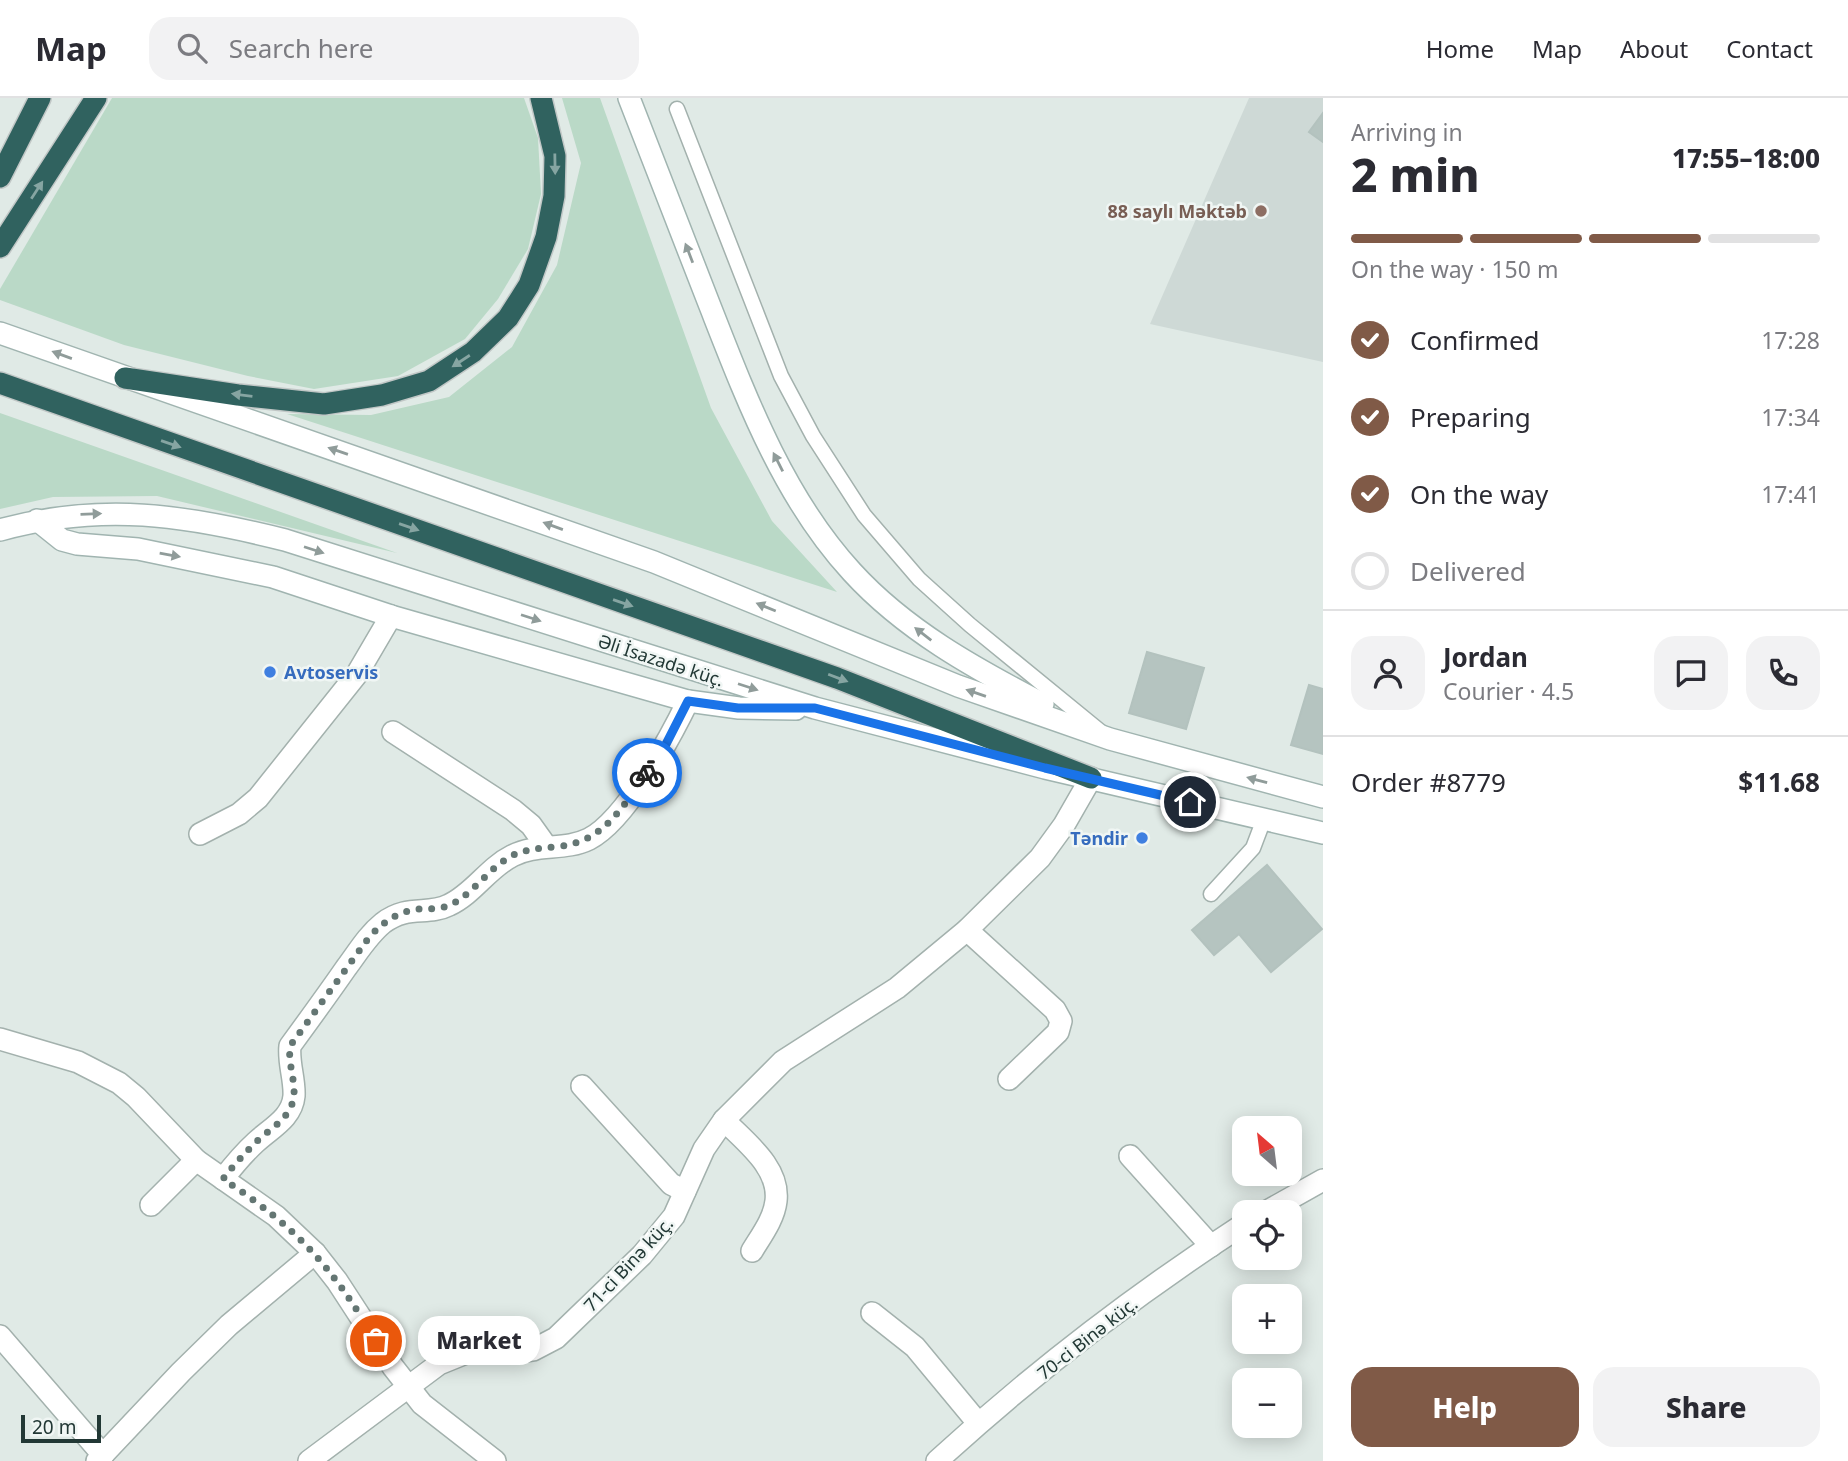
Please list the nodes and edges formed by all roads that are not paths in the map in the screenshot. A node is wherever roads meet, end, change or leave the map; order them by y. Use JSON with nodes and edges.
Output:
{"nodes":[{"id":1,"x":40,"y":98,"type":"edge"},
{"id":2,"x":96,"y":98,"type":"edge"},
{"id":3,"x":541,"y":98,"type":"edge"},
{"id":4,"x":629,"y":98,"type":"edge"},
{"id":5,"x":677,"y":109,"type":"dead end"},
{"id":6,"x":0,"y":177,"type":"edge"},
{"id":7,"x":0,"y":247,"type":"edge"},
{"id":8,"x":0,"y":333,"type":"edge"},
{"id":9,"x":125,"y":378,"type":"junction"},
{"id":10,"x":0,"y":383,"type":"edge"},
{"id":11,"x":37,"y":520,"type":"junction"},
{"id":12,"x":0,"y":530,"type":"edge"},
{"id":13,"x":391,"y":616,"type":"junction"},
{"id":14,"x":688,"y":701,"type":"junction"},
{"id":15,"x":815,"y":708,"type":"junction"},
{"id":16,"x":393,"y":732,"type":"dead end"},
{"id":17,"x":1110,"y":739,"type":"junction"},
{"id":18,"x":1091,"y":779,"type":"junction"},
{"id":19,"x":1323,"y":797,"type":"edge"},
{"id":20,"x":1264,"y":819,"type":"junction"},
{"id":21,"x":1323,"y":833,"type":"edge"},
{"id":22,"x":201,"y":834,"type":"dead end"},
{"id":23,"x":546,"y":846,"type":"junction"},
{"id":24,"x":1211,"y":894,"type":"dead end"},
{"id":25,"x":967,"y":930,"type":"junction"},
{"id":26,"x":0,"y":1039,"type":"edge"},
{"id":27,"x":1009,"y":1079,"type":"dead end"},
{"id":28,"x":582,"y":1086,"type":"dead end"},
{"id":29,"x":724,"y":1120,"type":"junction"},
{"id":30,"x":1130,"y":1156,"type":"dead end"},
{"id":31,"x":196,"y":1160,"type":"junction"},
{"id":32,"x":223,"y":1179,"type":"junction"},
{"id":33,"x":1323,"y":1180,"type":"edge"},
{"id":34,"x":685,"y":1191,"type":"junction"},
{"id":35,"x":1287,"y":1200,"type":"edge"},
{"id":36,"x":151,"y":1205,"type":"dead end"},
{"id":37,"x":1232,"y":1232,"type":"edge"},
{"id":38,"x":1211,"y":1246,"type":"junction"},
{"id":39,"x":752,"y":1251,"type":"dead end"},
{"id":40,"x":315,"y":1253,"type":"junction"},
{"id":41,"x":872,"y":1313,"type":"dead end"},
{"id":42,"x":0,"y":1336,"type":"edge"},
{"id":43,"x":408,"y":1387,"type":"junction"},
{"id":44,"x":978,"y":1423,"type":"junction"},
{"id":45,"x":100,"y":1458,"type":"edge"},
{"id":46,"x":309,"y":1461,"type":"edge"},
{"id":47,"x":495,"y":1461,"type":"edge"},
{"id":48,"x":937,"y":1461,"type":"edge"}],
"edges":[{"from":1,"to":6,"type":"highway"},
{"from":7,"to":2,"type":"highway","one_way":true},
{"from":3,"to":9,"type":"highway","one_way":true},
{"from":17,"to":4,"type":"street","one_way":true},
{"from":5,"to":17,"type":"lane"},
{"from":9,"to":8,"type":"street","one_way":true},
{"from":17,"to":9,"type":"street","one_way":true},
{"from":10,"to":18,"type":"highway","one_way":true},
{"from":11,"to":12,"type":"street","name":"Əli İsazadə küç."},
{"from":11,"to":13,"type":"street","one_way":true},
{"from":11,"to":15,"type":"street","name":"Əli İsazadə küç.","one_way":true},
{"from":13,"to":14,"type":"street"},
{"from":13,"to":22,"type":"street"},
{"from":14,"to":15,"type":"street"},
{"from":14,"to":23,"type":"street"},
{"from":15,"to":18,"type":"street","name":"Əli İsazadə küç."},
{"from":16,"to":23,"type":"street"},
{"from":19,"to":17,"type":"street","one_way":true},
{"from":18,"to":20,"type":"street","name":"Əli İsazadə küç."},
{"from":18,"to":25,"type":"street","name":"71-ci Binə küç."},
{"from":20,"to":21,"type":"street","name":"Əli İsazadə küç."},
{"from":20,"to":24,"type":"lane"},
{"from":23,"to":32,"type":"street"},
{"from":25,"to":27,"type":"street"},
{"from":25,"to":29,"type":"street","name":"71-ci Binə küç."},
{"from":26,"to":31,"type":"street"},
{"from":28,"to":34,"type":"street"},
{"from":29,"to":34,"type":"street","name":"71-ci Binə küç."},
{"from":29,"to":39,"type":"street"},
{"from":30,"to":38,"type":"street"},
{"from":31,"to":32,"type":"street"},
{"from":31,"to":36,"type":"street"},
{"from":32,"to":40,"type":"street"},
{"from":33,"to":35,"type":"street"},
{"from":34,"to":43,"type":"street","name":"71-ci Binə küç."},
{"from":37,"to":38,"type":"street","name":"70-ci Binə küç."},
{"from":38,"to":44,"type":"street","name":"70-ci Binə küç."},
{"from":40,"to":43,"type":"street"},
{"from":40,"to":45,"type":"street"},
{"from":41,"to":44,"type":"street"},
{"from":42,"to":45,"type":"street"},
{"from":43,"to":46,"type":"street","name":"71-ci Binə küç."},
{"from":43,"to":47,"type":"street"},
{"from":44,"to":48,"type":"street","name":"70-ci Binə küç."}]}
